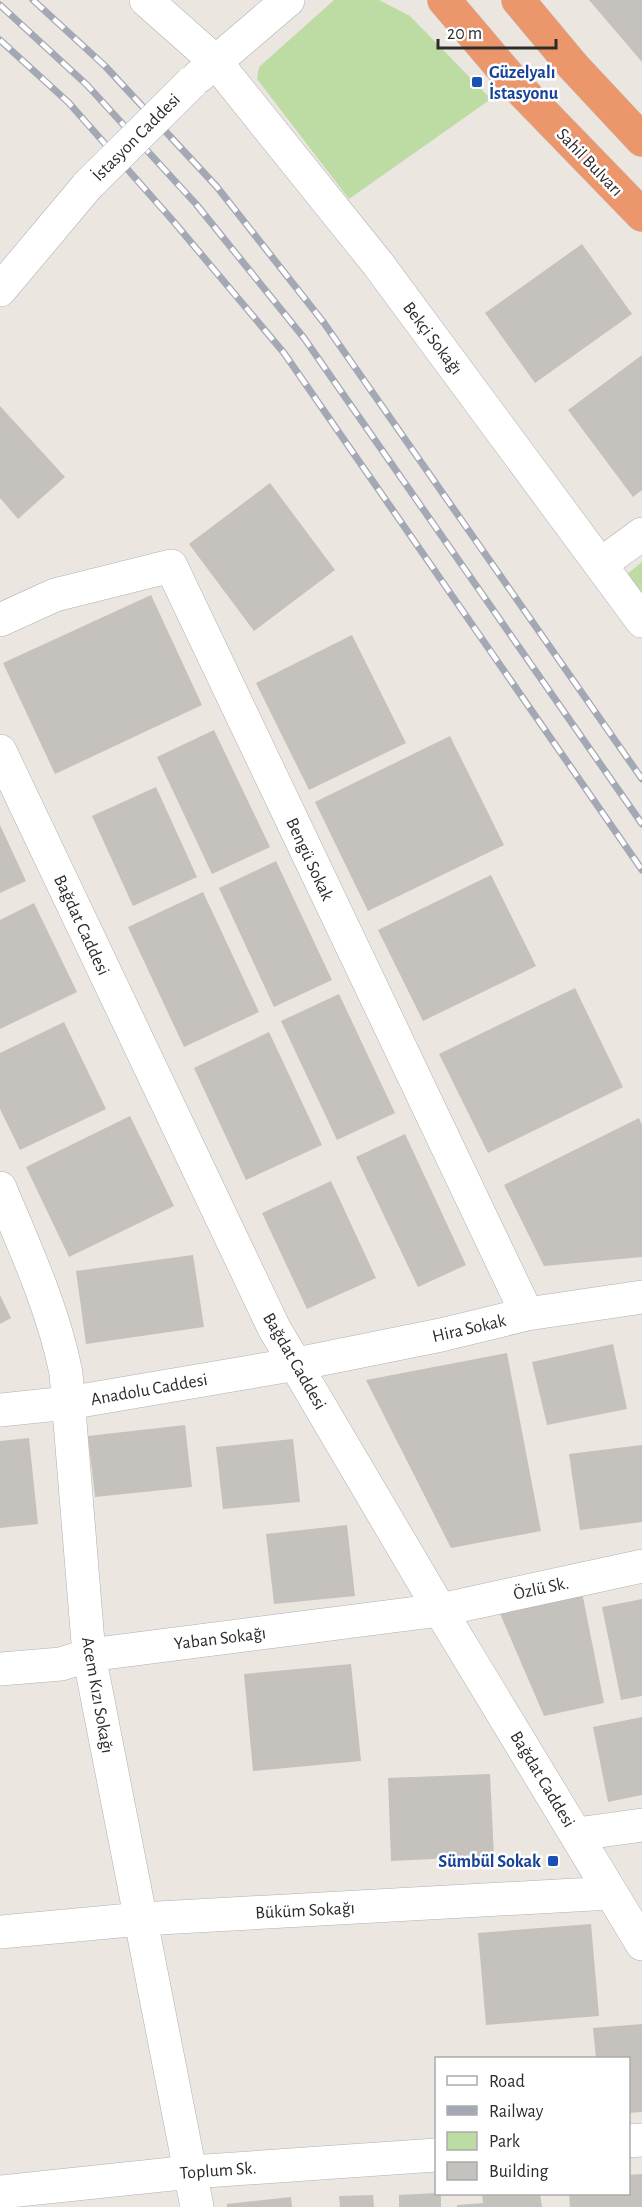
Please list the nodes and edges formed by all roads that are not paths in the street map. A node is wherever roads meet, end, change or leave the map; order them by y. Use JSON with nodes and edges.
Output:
{"nodes":[{"id":1,"x":146,"y":0,"type":"edge"},
{"id":2,"x":288,"y":0,"type":"edge"},
{"id":3,"x":444,"y":0,"type":"edge"},
{"id":4,"x":518,"y":0,"type":"edge"},
{"id":5,"x":215,"y":61,"type":"junction"},
{"id":6,"x":642,"y":140,"type":"edge"},
{"id":7,"x":642,"y":215,"type":"edge"},
{"id":8,"x":0,"y":290,"type":"edge"},
{"id":9,"x":642,"y":534,"type":"edge"},
{"id":10,"x":601,"y":564,"type":"junction"},
{"id":11,"x":0,"y":620,"type":"edge"},
{"id":12,"x":642,"y":621,"type":"edge"},
{"id":13,"x":0,"y":751,"type":"edge"},
{"id":14,"x":0,"y":1188,"type":"edge"},
{"id":15,"x":642,"y":1297,"type":"edge"},
{"id":16,"x":527,"y":1314,"type":"junction"},
{"id":17,"x":297,"y":1364,"type":"junction"},
{"id":18,"x":68,"y":1403,"type":"junction"},
{"id":19,"x":0,"y":1410,"type":"edge"},
{"id":20,"x":642,"y":1566,"type":"edge"},
{"id":21,"x":440,"y":1610,"type":"junction"},
{"id":22,"x":89,"y":1655,"type":"junction"},
{"id":23,"x":0,"y":1669,"type":"edge"},
{"id":24,"x":642,"y":1825,"type":"edge"},
{"id":25,"x":577,"y":1834,"type":"junction"},
{"id":26,"x":611,"y":1893,"type":"junction"},
{"id":27,"x":141,"y":1919,"type":"junction"},
{"id":28,"x":0,"y":1932,"type":"edge"},
{"id":29,"x":642,"y":1944,"type":"edge"},
{"id":30,"x":435,"y":2155,"type":"edge"},
{"id":31,"x":191,"y":2172,"type":"junction"},
{"id":32,"x":0,"y":2192,"type":"edge"},
{"id":33,"x":197,"y":2207,"type":"edge"}],
"edges":[{"from":1,"to":5,"type":"street","name":"Bekçi Sokağı"},
{"from":2,"to":5,"type":"street","name":"İstasyon Caddesi"},
{"from":3,"to":7,"type":"highway","name":"Sahil Bulvarı"},
{"from":4,"to":6,"type":"highway"},
{"from":5,"to":8,"type":"street","name":"İstasyon Caddesi","bridge":true},
{"from":5,"to":10,"type":"street","name":"Bekçi Sokağı"},
{"from":9,"to":10,"type":"street"},
{"from":10,"to":12,"type":"street","name":"Bekçi Sokağı"},
{"from":11,"to":16,"type":"street","name":"Bengü Sokak"},
{"from":13,"to":17,"type":"street","name":"Bağdat Caddesi"},
{"from":14,"to":18,"type":"street","name":"Acem Kızı Sokağı"},
{"from":15,"to":16,"type":"street","name":"Hira Sokak"},
{"from":16,"to":17,"type":"street","name":"Hira Sokak"},
{"from":17,"to":18,"type":"street","name":"Anadolu Caddesi"},
{"from":17,"to":21,"type":"street","name":"Bağdat Caddesi"},
{"from":18,"to":19,"type":"street","name":"Anadolu Caddesi"},
{"from":18,"to":22,"type":"street","name":"Acem Kızı Sokağı"},
{"from":20,"to":21,"type":"street","name":"Özlü Sk."},
{"from":21,"to":22,"type":"street","name":"Yaban Sokağı"},
{"from":21,"to":25,"type":"street","name":"Bağdat Caddesi"},
{"from":22,"to":23,"type":"street","name":"Yaban Sokağı"},
{"from":22,"to":27,"type":"street","name":"Acem Kızı Sokağı"},
{"from":24,"to":25,"type":"street"},
{"from":25,"to":26,"type":"street","name":"Bağdat Caddesi"},
{"from":26,"to":27,"type":"street","name":"Büküm Sokağı"},
{"from":26,"to":29,"type":"street","name":"Bağdat Caddesi"},
{"from":27,"to":28,"type":"street","name":"Büküm Sokağı"},
{"from":27,"to":31,"type":"street","name":"Acem Kızı Sokağı"},
{"from":30,"to":31,"type":"street","name":"Toplum Sk."},
{"from":31,"to":32,"type":"street","name":"Toplum Sk."},
{"from":31,"to":33,"type":"street","name":"Acem Kızı Sokağı"}]}
